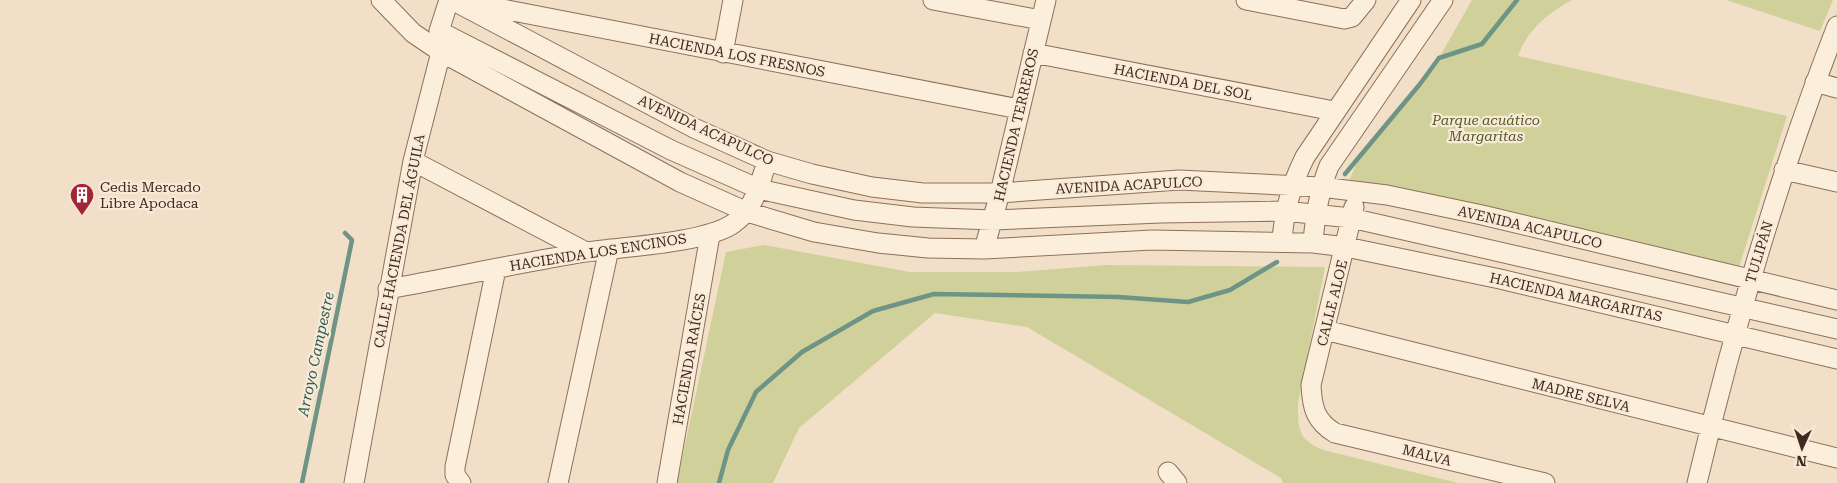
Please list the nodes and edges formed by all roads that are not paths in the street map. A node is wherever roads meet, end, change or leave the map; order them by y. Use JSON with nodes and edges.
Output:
{"nodes":[{"id":1,"x":381,"y":0,"type":"edge"},
{"id":2,"x":452,"y":0,"type":"edge"},
{"id":3,"x":733,"y":0,"type":"edge"},
{"id":4,"x":933,"y":0,"type":"edge"},
{"id":5,"x":1046,"y":0,"type":"edge"},
{"id":6,"x":1246,"y":0,"type":"edge"},
{"id":7,"x":1366,"y":0,"type":"edge"},
{"id":8,"x":1411,"y":0,"type":"edge"},
{"id":9,"x":1443,"y":0,"type":"edge"},
{"id":10,"x":1041,"y":20,"type":"junction"},
{"id":11,"x":1837,"y":26,"type":"edge"},
{"id":12,"x":439,"y":31,"type":"junction"},
{"id":13,"x":441,"y":52,"type":"junction"},
{"id":14,"x":724,"y":53,"type":"junction"},
{"id":15,"x":1033,"y":53,"type":"junction"},
{"id":16,"x":1815,"y":82,"type":"junction"},
{"id":17,"x":1837,"y":88,"type":"edge"},
{"id":18,"x":1019,"y":109,"type":"junction"},
{"id":19,"x":1334,"y":111,"type":"junction"},
{"id":20,"x":413,"y":161,"type":"junction"},
{"id":21,"x":767,"y":161,"type":"junction"},
{"id":22,"x":1784,"y":170,"type":"junction"},
{"id":23,"x":1837,"y":182,"type":"edge"},
{"id":24,"x":1292,"y":184,"type":"junction"},
{"id":25,"x":1321,"y":187,"type":"junction"},
{"id":26,"x":759,"y":189,"type":"junction"},
{"id":27,"x":1359,"y":192,"type":"junction"},
{"id":28,"x":1000,"y":193,"type":"junction"},
{"id":29,"x":1284,"y":210,"type":"junction"},
{"id":30,"x":746,"y":212,"type":"junction"},
{"id":31,"x":1315,"y":213,"type":"junction"},
{"id":32,"x":1351,"y":218,"type":"junction"},
{"id":33,"x":993,"y":220,"type":"junction"},
{"id":34,"x":710,"y":235,"type":"junction"},
{"id":35,"x":1282,"y":241,"type":"junction"},
{"id":36,"x":1313,"y":243,"type":"junction"},
{"id":37,"x":1346,"y":247,"type":"junction"},
{"id":38,"x":609,"y":249,"type":"junction"},
{"id":39,"x":984,"y":249,"type":"junction"},
{"id":40,"x":586,"y":252,"type":"junction"},
{"id":41,"x":496,"y":269,"type":"junction"},
{"id":42,"x":1750,"y":279,"type":"junction"},
{"id":43,"x":388,"y":289,"type":"junction"},
{"id":44,"x":1837,"y":300,"type":"edge"},
{"id":45,"x":1743,"y":306,"type":"junction"},
{"id":46,"x":1837,"y":329,"type":"edge"},
{"id":47,"x":1325,"y":330,"type":"junction"},
{"id":48,"x":1734,"y":334,"type":"junction"},
{"id":49,"x":1837,"y":358,"type":"edge"},
{"id":50,"x":1316,"y":415,"type":"joint"},
{"id":51,"x":1710,"y":427,"type":"junction"},
{"id":52,"x":1837,"y":458,"type":"edge"},
{"id":53,"x":1495,"y":478,"type":"edge"},
{"id":54,"x":354,"y":483,"type":"edge"},
{"id":55,"x":461,"y":483,"type":"edge"},
{"id":56,"x":558,"y":483,"type":"edge"},
{"id":57,"x":668,"y":483,"type":"edge"},
{"id":58,"x":1545,"y":483,"type":"edge"},
{"id":59,"x":1697,"y":483,"type":"edge"}],
"edges":[{"from":1,"to":13,"type":"street"},
{"from":2,"to":12,"type":"street","name":"CALLE HACIENDA DEL ÁGUILA"},
{"from":2,"to":14,"type":"street","name":"HACIENDA LOS FRESNOS"},
{"from":2,"to":21,"type":"street","name":"AVENIDA ACAPULCO"},
{"from":3,"to":14,"type":"street"},
{"from":4,"to":10,"type":"street"},
{"from":5,"to":10,"type":"street","name":"HACIENDA TERREROS"},
{"from":6,"to":7,"type":"street"},
{"from":8,"to":19,"type":"street"},
{"from":9,"to":25,"type":"street"},
{"from":10,"to":15,"type":"street","name":"HACIENDA TERREROS"},
{"from":11,"to":16,"type":"street","name":"TULIPÁN"},
{"from":12,"to":13,"type":"street","name":"CALLE HACIENDA DEL ÁGUILA"},
{"from":12,"to":26,"type":"street","name":"AVENIDA ACAPULCO"},
{"from":13,"to":20,"type":"street","name":"CALLE HACIENDA DEL ÁGUILA"},
{"from":13,"to":30,"type":"street"},
{"from":14,"to":18,"type":"street","name":"HACIENDA LOS FRESNOS"},
{"from":15,"to":18,"type":"street","name":"HACIENDA TERREROS"},
{"from":15,"to":19,"type":"street","name":"HACIENDA DEL SOL"},
{"from":16,"to":17,"type":"street"},
{"from":16,"to":22,"type":"street","name":"TULIPÁN"},
{"from":18,"to":28,"type":"street","name":"HACIENDA TERREROS"},
{"from":19,"to":24,"type":"street"},
{"from":20,"to":40,"type":"street"},
{"from":20,"to":43,"type":"street","name":"CALLE HACIENDA DEL ÁGUILA"},
{"from":21,"to":26,"type":"street","name":"HACIENDA LOS ENCINOS"},
{"from":21,"to":28,"type":"street","name":"AVENIDA ACAPULCO"},
{"from":22,"to":23,"type":"street"},
{"from":22,"to":42,"type":"street","name":"TULIPÁN"},
{"from":24,"to":25,"type":"street","name":"AVENIDA ACAPULCO"},
{"from":24,"to":28,"type":"street","name":"AVENIDA ACAPULCO"},
{"from":24,"to":29,"type":"street"},
{"from":25,"to":27,"type":"street","name":"AVENIDA ACAPULCO"},
{"from":25,"to":31,"type":"street"},
{"from":26,"to":30,"type":"street","name":"HACIENDA LOS ENCINOS"},
{"from":26,"to":33,"type":"street","name":"AVENIDA ACAPULCO"},
{"from":27,"to":32,"type":"street","name":"CALLE ALOE"},
{"from":27,"to":42,"type":"street","name":"AVENIDA ACAPULCO"},
{"from":28,"to":33,"type":"street","name":"HACIENDA TERREROS"},
{"from":29,"to":31,"type":"street","name":"HACIENDA MARGARITAS"},
{"from":29,"to":33,"type":"street","name":"AVENIDA ACAPULCO"},
{"from":29,"to":35,"type":"street"},
{"from":30,"to":34,"type":"street","name":"HACIENDA LOS ENCINOS"},
{"from":30,"to":39,"type":"street"},
{"from":31,"to":32,"type":"street","name":"HACIENDA MARGARITAS"},
{"from":31,"to":36,"type":"street"},
{"from":32,"to":37,"type":"street","name":"CALLE ALOE"},
{"from":32,"to":45,"type":"street","name":"HACIENDA MARGARITAS"},
{"from":33,"to":39,"type":"street","name":"HACIENDA TERREROS"},
{"from":34,"to":38,"type":"street","name":"HACIENDA LOS ENCINOS"},
{"from":34,"to":57,"type":"street","name":"HACIENDA RAÍCES"},
{"from":35,"to":36,"type":"street","name":"HACIENDA MARGARITAS"},
{"from":35,"to":39,"type":"street"},
{"from":36,"to":37,"type":"street","name":"HACIENDA MARGARITAS"},
{"from":37,"to":47,"type":"street","name":"CALLE ALOE"},
{"from":37,"to":48,"type":"street","name":"HACIENDA MARGARITAS"},
{"from":38,"to":40,"type":"street","name":"HACIENDA LOS ENCINOS"},
{"from":38,"to":56,"type":"street"},
{"from":40,"to":41,"type":"street","name":"HACIENDA LOS ENCINOS"},
{"from":41,"to":43,"type":"street","name":"HACIENDA LOS ENCINOS"},
{"from":41,"to":55,"type":"street"},
{"from":42,"to":44,"type":"street","name":"AVENIDA ACAPULCO"},
{"from":42,"to":45,"type":"street","name":"TULIPÁN"},
{"from":43,"to":54,"type":"street","name":"CALLE HACIENDA DEL ÁGUILA"},
{"from":45,"to":46,"type":"street","name":"HACIENDA MARGARITAS"},
{"from":45,"to":48,"type":"street","name":"TULIPÁN"},
{"from":47,"to":50,"type":"street","name":"CALLE ALOE"},
{"from":47,"to":51,"type":"street","name":"MADRE SELVA"},
{"from":48,"to":49,"type":"street","name":"HACIENDA MARGARITAS"},
{"from":48,"to":51,"type":"street","name":"TULIPÁN"},
{"from":50,"to":53,"type":"street","name":"MALVA"},
{"from":51,"to":52,"type":"street","name":"MADRE SELVA"},
{"from":51,"to":59,"type":"street","name":"TULIPÁN"},
{"from":53,"to":58,"type":"street","name":"MALVA"}]}
